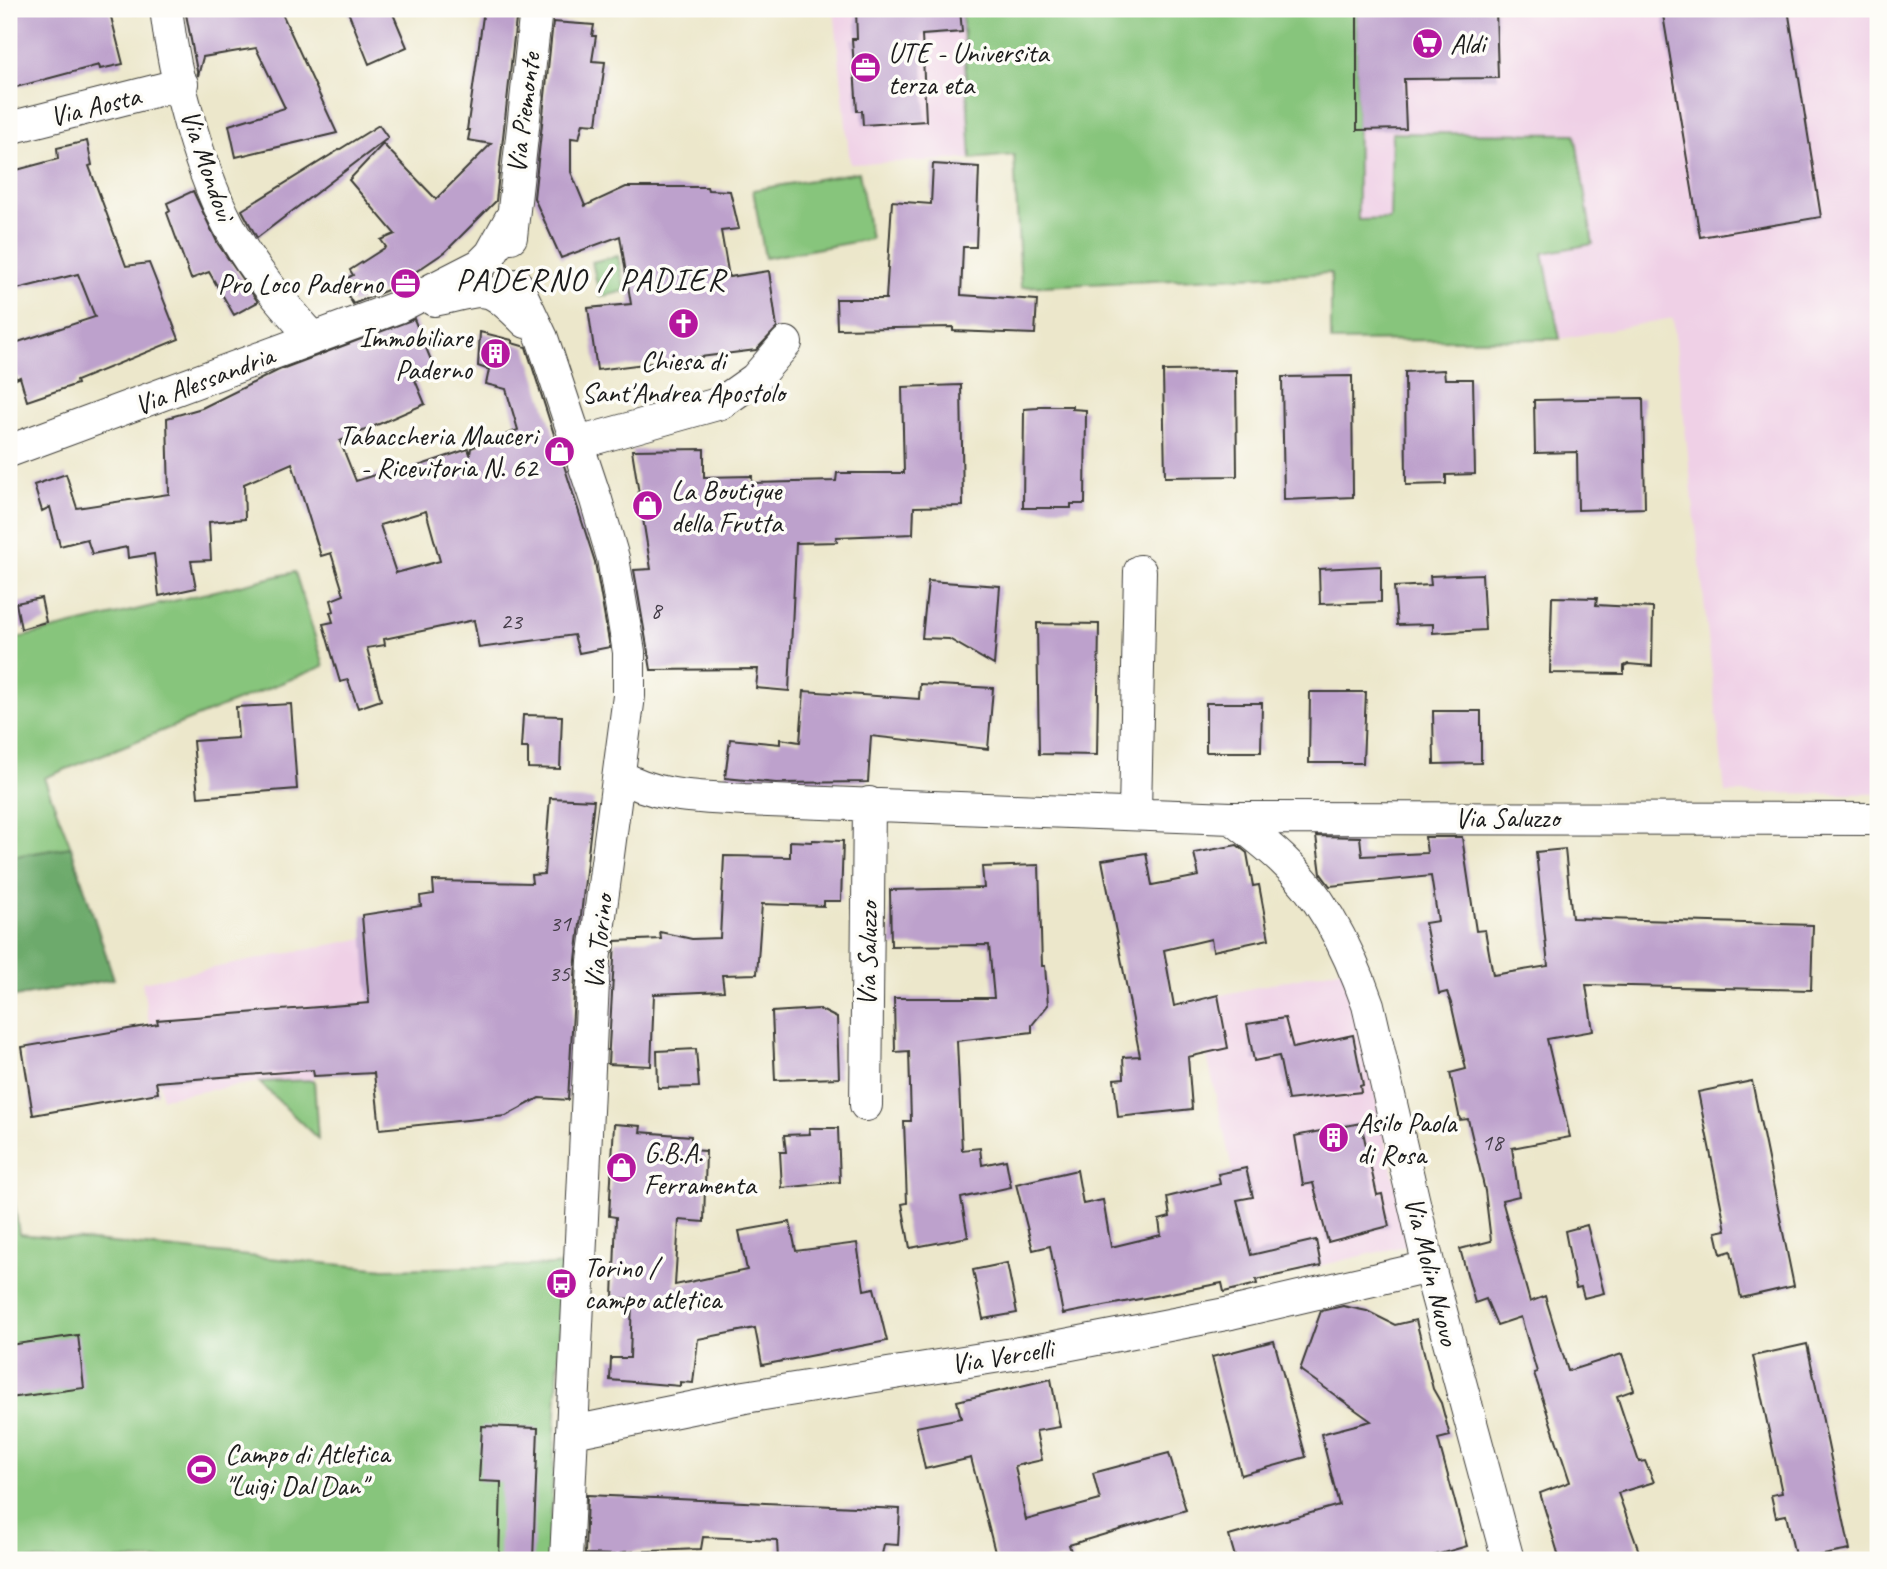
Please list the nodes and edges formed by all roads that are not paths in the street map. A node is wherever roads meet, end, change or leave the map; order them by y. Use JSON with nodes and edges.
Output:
{"nodes":[{"id":1,"x":166,"y":9,"type":"edge"},
{"id":2,"x":536,"y":9,"type":"edge"},
{"id":3,"x":182,"y":84,"type":"junction"},
{"id":4,"x":9,"y":128,"type":"edge"},
{"id":5,"x":497,"y":274,"type":"junction"},
{"id":6,"x":313,"y":338,"type":"junction"},
{"id":7,"x":786,"y":343,"type":"dead end"},
{"id":8,"x":578,"y":443,"type":"junction"},
{"id":9,"x":9,"y":451,"type":"edge"},
{"id":10,"x":1140,"y":571,"type":"dead end"},
{"id":11,"x":619,"y":775,"type":"junction"},
{"id":12,"x":869,"y":803,"type":"junction"},
{"id":13,"x":1135,"y":813,"type":"junction"},
{"id":14,"x":1232,"y":818,"type":"junction"},
{"id":15,"x":1878,"y":819,"type":"edge"},
{"id":16,"x":866,"y":1105,"type":"dead end"},
{"id":17,"x":1429,"y":1267,"type":"junction"},
{"id":18,"x":573,"y":1432,"type":"junction"},
{"id":19,"x":566,"y":1560,"type":"edge"},
{"id":20,"x":1508,"y":1560,"type":"edge"}],
"edges":[{"from":1,"to":3,"type":"street","name":"Via Mondovì"},
{"from":2,"to":5,"type":"street","name":"Via Piemonte"},
{"from":3,"to":4,"type":"street","name":"Via Aosta"},
{"from":3,"to":6,"type":"street","name":"Via Mondovì"},
{"from":5,"to":6,"type":"street","name":"Via Alessandria"},
{"from":5,"to":8,"type":"street","name":"Via Torino"},
{"from":6,"to":9,"type":"street","name":"Via Alessandria"},
{"from":7,"to":8,"type":"street"},
{"from":8,"to":11,"type":"street","name":"Via Torino"},
{"from":10,"to":13,"type":"street"},
{"from":11,"to":12,"type":"street","name":"Via Saluzzo"},
{"from":11,"to":18,"type":"street","name":"Via Torino"},
{"from":12,"to":13,"type":"street","name":"Via Saluzzo"},
{"from":12,"to":16,"type":"street","name":"Via Saluzzo"},
{"from":13,"to":14,"type":"street","name":"Via Saluzzo"},
{"from":14,"to":15,"type":"street","name":"Via Saluzzo"},
{"from":14,"to":17,"type":"street","name":"Via Molin Nuovo"},
{"from":17,"to":18,"type":"street","name":"Via Vercelli"},
{"from":17,"to":20,"type":"street","name":"Via Molin Nuovo"},
{"from":18,"to":19,"type":"street","name":"Via Torino"}]}
